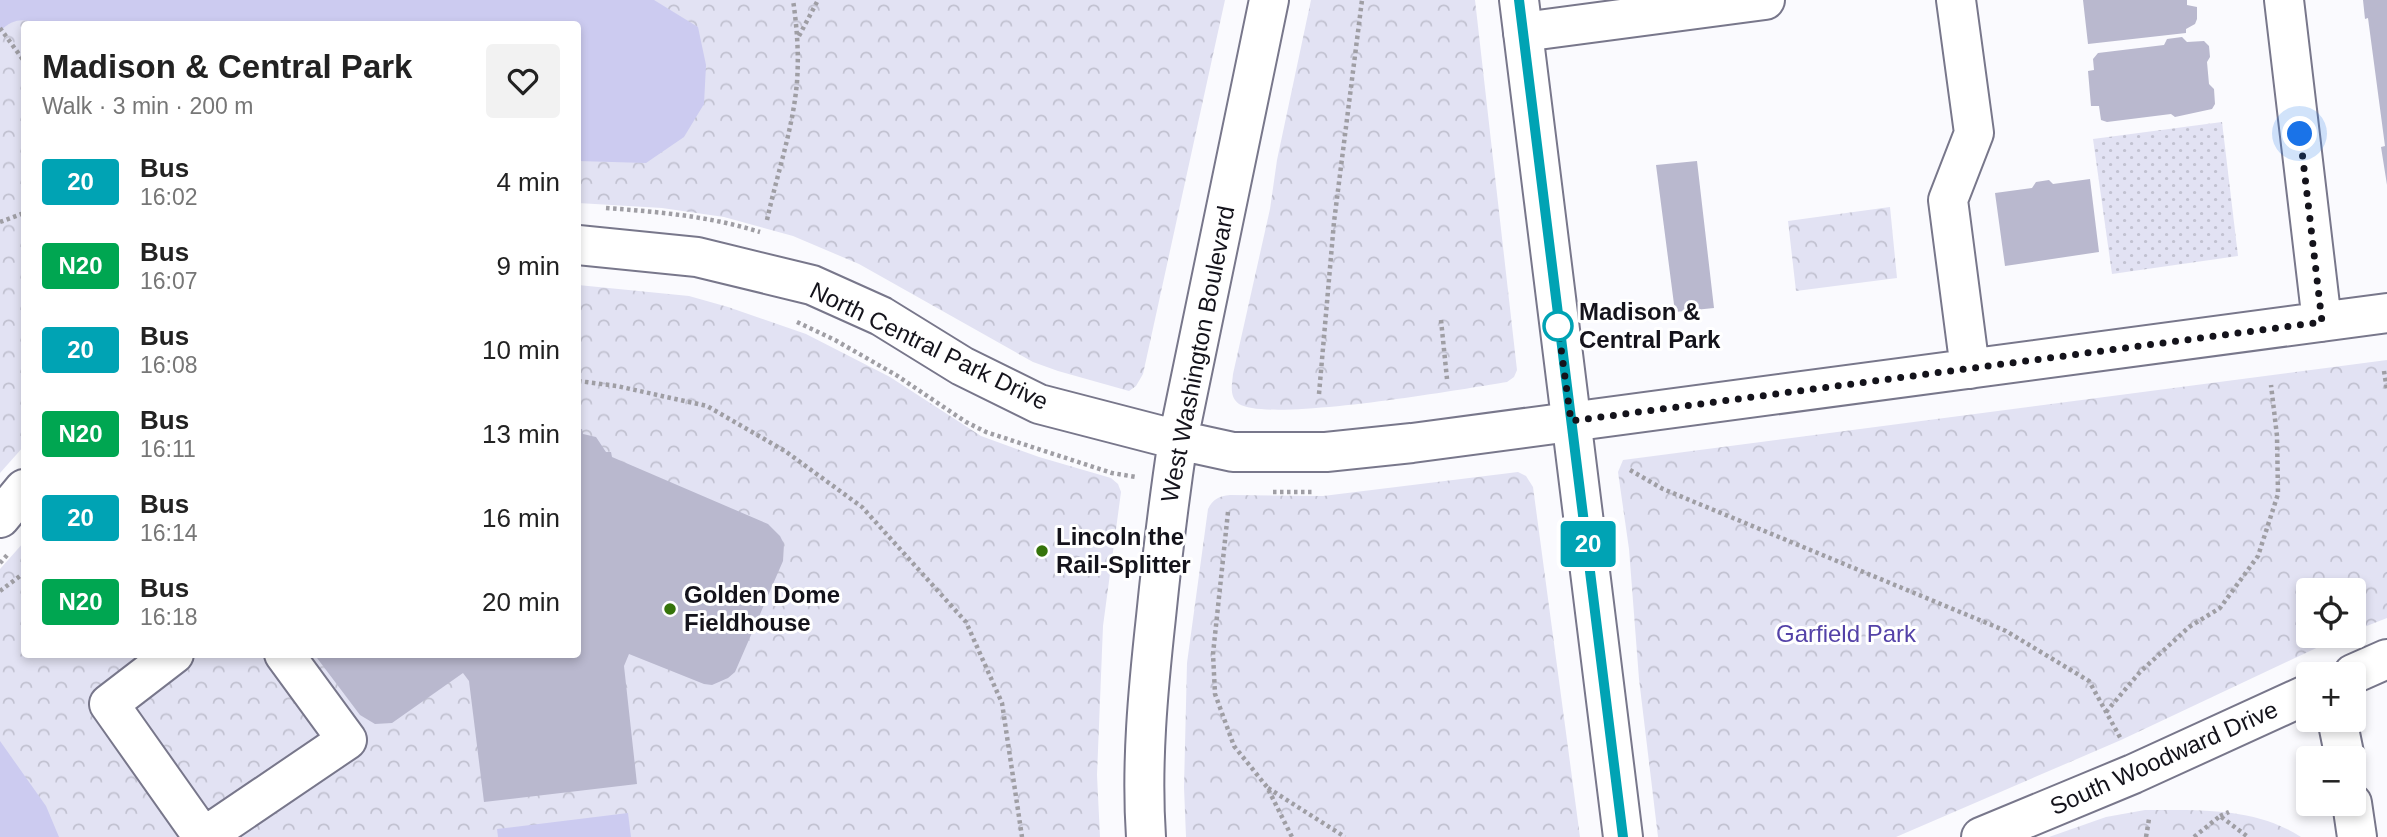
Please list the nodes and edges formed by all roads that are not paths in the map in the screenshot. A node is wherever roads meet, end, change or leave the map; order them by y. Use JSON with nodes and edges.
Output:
{"nodes":[{"id":1,"x":1269,"y":0,"type":"edge"},
{"id":2,"x":1765,"y":0,"type":"edge"},
{"id":3,"x":1956,"y":0,"type":"edge"},
{"id":4,"x":2284,"y":0,"type":"edge"},
{"id":5,"x":1521,"y":16,"type":"edge"},
{"id":6,"x":581,"y":246,"type":"edge"},
{"id":7,"x":2387,"y":313,"type":"edge"},
{"id":8,"x":2322,"y":322,"type":"junction"},
{"id":9,"x":1970,"y":369,"type":"junction"},
{"id":10,"x":1571,"y":421,"type":"junction"},
{"id":11,"x":1178,"y":440,"type":"junction"},
{"id":12,"x":21,"y":493,"type":"edge"},
{"id":13,"x":0,"y":518,"type":"edge"},
{"id":14,"x":169,"y":658,"type":"edge"},
{"id":15,"x":288,"y":658,"type":"edge"},
{"id":16,"x":2387,"y":659,"type":"edge"},
{"id":17,"x":2366,"y":668,"type":"edge"},
{"id":18,"x":2296,"y":699,"type":"edge"},
{"id":19,"x":2353,"y":816,"type":"edge"},
{"id":20,"x":204,"y":837,"type":"edge"},
{"id":21,"x":1146,"y":837,"type":"edge"},
{"id":22,"x":1623,"y":837,"type":"edge"},
{"id":23,"x":1981,"y":837,"type":"edge"},
{"id":24,"x":2357,"y":837,"type":"edge"}],
"edges":[{"from":1,"to":11,"type":"street","name":"West Washington Boulevard"},
{"from":2,"to":5,"type":"street"},
{"from":3,"to":9,"type":"street"},
{"from":4,"to":8,"type":"street"},
{"from":5,"to":10,"type":"street"},
{"from":6,"to":11,"type":"street","name":"North Central Park Drive"},
{"from":7,"to":8,"type":"street","name":"North Central Park Drive"},
{"from":8,"to":9,"type":"street","name":"North Central Park Drive"},
{"from":9,"to":10,"type":"street","name":"North Central Park Drive"},
{"from":10,"to":11,"type":"street","name":"North Central Park Drive"},
{"from":10,"to":22,"type":"street"},
{"from":11,"to":21,"type":"street","name":"West Washington Boulevard"},
{"from":12,"to":13,"type":"street"},
{"from":14,"to":20,"type":"street"},
{"from":15,"to":20,"type":"street"},
{"from":16,"to":17,"type":"street"},
{"from":18,"to":23,"type":"street","name":"South Woodward Drive"},
{"from":19,"to":24,"type":"street"}]}
